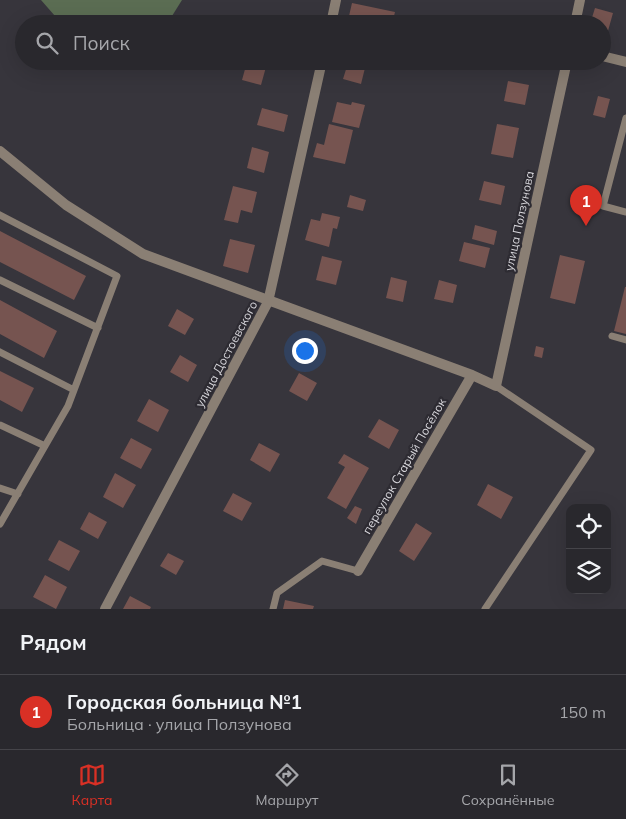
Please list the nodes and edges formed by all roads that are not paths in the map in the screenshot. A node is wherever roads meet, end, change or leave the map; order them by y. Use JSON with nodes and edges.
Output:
{"nodes":[{"id":1,"x":336,"y":0,"type":"edge"},
{"id":2,"x":580,"y":0,"type":"edge"},
{"id":3,"x":333,"y":15,"type":"edge"},
{"id":4,"x":577,"y":15,"type":"edge"},
{"id":5,"x":611,"y":58,"type":"edge"},
{"id":6,"x":626,"y":62,"type":"edge"},
{"id":7,"x":320,"y":70,"type":"edge"},
{"id":8,"x":565,"y":70,"type":"edge"},
{"id":9,"x":626,"y":118,"type":"edge"},
{"id":10,"x":0,"y":151,"type":"edge"},
{"id":11,"x":626,"y":212,"type":"edge"},
{"id":12,"x":0,"y":215,"type":"edge"},
{"id":13,"x":0,"y":280,"type":"edge"},
{"id":14,"x":268,"y":302,"type":"junction"},
{"id":15,"x":98,"y":328,"type":"junction"},
{"id":16,"x":612,"y":336,"type":"dead end"},
{"id":17,"x":626,"y":340,"type":"edge"},
{"id":18,"x":0,"y":352,"type":"edge"},
{"id":19,"x":472,"y":375,"type":"junction"},
{"id":20,"x":496,"y":386,"type":"junction"},
{"id":21,"x":74,"y":390,"type":"junction"},
{"id":22,"x":0,"y":425,"type":"edge"},
{"id":23,"x":45,"y":446,"type":"junction"},
{"id":24,"x":0,"y":488,"type":"edge"},
{"id":25,"x":18,"y":494,"type":"junction"},
{"id":26,"x":0,"y":524,"type":"edge"},
{"id":27,"x":358,"y":571,"type":"joint"},
{"id":28,"x":105,"y":609,"type":"edge"},
{"id":29,"x":273,"y":609,"type":"edge"},
{"id":30,"x":485,"y":609,"type":"edge"}],
"edges":[{"from":1,"to":3,"type":"street"},
{"from":2,"to":4,"type":"street"},
{"from":5,"to":6,"type":"street"},
{"from":7,"to":14,"type":"street","name":"улица Достоевского"},
{"from":8,"to":20,"type":"street","name":"улица Ползунова"},
{"from":9,"to":11,"type":"lane"},
{"from":10,"to":14,"type":"street"},
{"from":12,"to":15,"type":"lane"},
{"from":13,"to":15,"type":"lane"},
{"from":14,"to":19,"type":"street"},
{"from":14,"to":28,"type":"street","name":"улица Достоевского"},
{"from":15,"to":21,"type":"lane"},
{"from":16,"to":17,"type":"lane"},
{"from":18,"to":21,"type":"lane"},
{"from":19,"to":20,"type":"street"},
{"from":19,"to":27,"type":"street","name":"переулок Старый Посёлок"},
{"from":20,"to":30,"type":"lane"},
{"from":21,"to":23,"type":"lane"},
{"from":22,"to":23,"type":"lane"},
{"from":23,"to":25,"type":"lane"},
{"from":24,"to":25,"type":"lane"},
{"from":25,"to":26,"type":"lane"},
{"from":27,"to":29,"type":"lane"}]}
